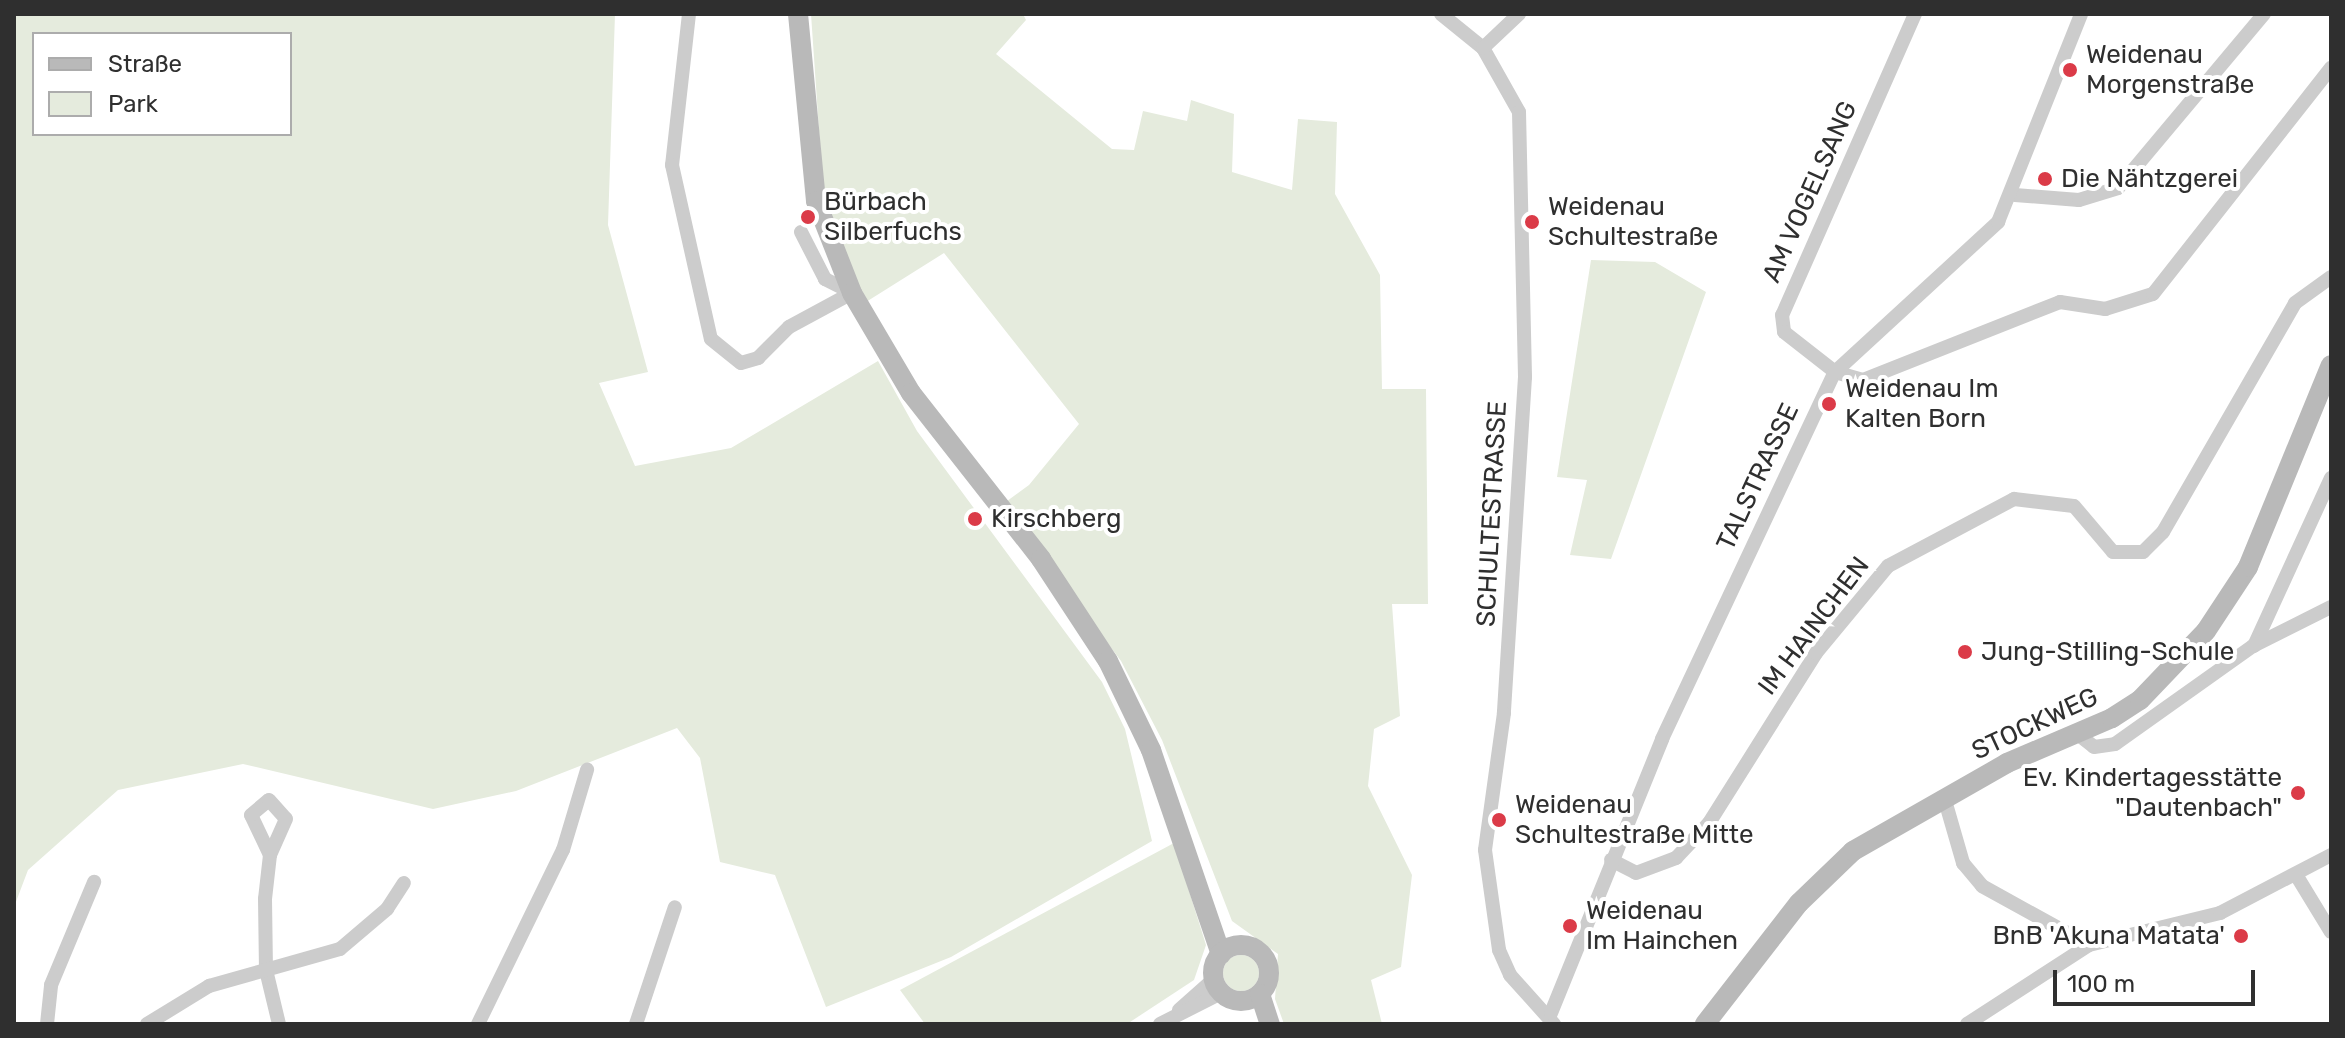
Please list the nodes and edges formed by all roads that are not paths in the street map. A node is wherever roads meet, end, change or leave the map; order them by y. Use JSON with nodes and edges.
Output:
{"nodes":[{"id":1,"x":689,"y":14,"type":"edge"},
{"id":2,"x":798,"y":14,"type":"edge"},
{"id":3,"x":1441,"y":14,"type":"edge"},
{"id":4,"x":1519,"y":14,"type":"edge"},
{"id":5,"x":1915,"y":14,"type":"edge"},
{"id":6,"x":2081,"y":14,"type":"edge"},
{"id":7,"x":2264,"y":14,"type":"edge"},
{"id":8,"x":1483,"y":48,"type":"junction"},
{"id":9,"x":2331,"y":68,"type":"edge"},
{"id":10,"x":2015,"y":195,"type":"junction"},
{"id":11,"x":801,"y":232,"type":"dead end"},
{"id":12,"x":2331,"y":277,"type":"edge"},
{"id":13,"x":852,"y":293,"type":"junction"},
{"id":14,"x":2331,"y":365,"type":"edge"},
{"id":15,"x":1835,"y":372,"type":"junction"},
{"id":16,"x":2331,"y":478,"type":"edge"},
{"id":17,"x":2331,"y":517,"type":"edge"},
{"id":18,"x":2314,"y":522,"type":"junction"},
{"id":19,"x":2331,"y":607,"type":"edge"},
{"id":20,"x":2253,"y":646,"type":"junction"},
{"id":21,"x":2075,"y":732,"type":"junction"},
{"id":22,"x":587,"y":770,"type":"dead end"},
{"id":23,"x":1944,"y":797,"type":"junction"},
{"id":24,"x":270,"y":855,"type":"dead end"},
{"id":25,"x":2331,"y":855,"type":"edge"},
{"id":26,"x":1611,"y":860,"type":"junction"},
{"id":27,"x":2298,"y":878,"type":"junction"},
{"id":28,"x":94,"y":882,"type":"dead end"},
{"id":29,"x":404,"y":883,"type":"dead end"},
{"id":30,"x":675,"y":907,"type":"dead end"},
{"id":31,"x":2331,"y":932,"type":"edge"},
{"id":32,"x":2089,"y":945,"type":"junction"},
{"id":33,"x":1228,"y":950,"type":"junction"},
{"id":34,"x":266,"y":970,"type":"junction"},
{"id":35,"x":1217,"y":986,"type":"junction"},
{"id":36,"x":1252,"y":998,"type":"junction"},
{"id":37,"x":1552,"y":1018,"type":"edge"},
{"id":38,"x":1167,"y":1020,"type":"edge"},
{"id":39,"x":47,"y":1024,"type":"edge"},
{"id":40,"x":147,"y":1024,"type":"edge"},
{"id":41,"x":279,"y":1024,"type":"edge"},
{"id":42,"x":478,"y":1024,"type":"edge"},
{"id":43,"x":636,"y":1024,"type":"edge"},
{"id":44,"x":1256,"y":1024,"type":"edge"},
{"id":45,"x":1270,"y":1024,"type":"edge"},
{"id":46,"x":1705,"y":1024,"type":"edge"},
{"id":47,"x":1967,"y":1024,"type":"edge"}],
"edges":[{"from":1,"to":13,"type":"street"},
{"from":2,"to":13,"type":"street"},
{"from":3,"to":8,"type":"street","name":"SCHULTESTRASSE"},
{"from":4,"to":8,"type":"street"},
{"from":5,"to":15,"type":"street","name":"AM VOGELSANG"},
{"from":6,"to":10,"type":"street","name":"TALSTRASSE"},
{"from":7,"to":10,"type":"street"},
{"from":8,"to":37,"type":"street","name":"SCHULTESTRASSE"},
{"from":9,"to":15,"type":"street"},
{"from":10,"to":15,"type":"street","name":"TALSTRASSE"},
{"from":11,"to":13,"type":"street"},
{"from":12,"to":26,"type":"street","name":"IM HAINCHEN"},
{"from":13,"to":33,"type":"street"},
{"from":14,"to":21,"type":"street","name":"STOCKWEG"},
{"from":15,"to":26,"type":"street","name":"TALSTRASSE"},
{"from":16,"to":18,"type":"street"},
{"from":17,"to":18,"type":"street"},
{"from":18,"to":20,"type":"street"},
{"from":19,"to":20,"type":"street"},
{"from":20,"to":21,"type":"street"},
{"from":21,"to":23,"type":"street","name":"STOCKWEG"},
{"from":22,"to":42,"type":"street"},
{"from":23,"to":32,"type":"street"},
{"from":23,"to":46,"type":"street","name":"STOCKWEG"},
{"from":24,"to":34,"type":"street"},
{"from":25,"to":27,"type":"street"},
{"from":26,"to":37,"type":"street","name":"TALSTRASSE"},
{"from":27,"to":31,"type":"street"},
{"from":27,"to":32,"type":"street"},
{"from":28,"to":39,"type":"street"},
{"from":29,"to":34,"type":"street"},
{"from":30,"to":43,"type":"street"},
{"from":32,"to":47,"type":"street"},
{"from":33,"to":35,"type":"street"},
{"from":33,"to":36,"type":"street"},
{"from":34,"to":40,"type":"street"},
{"from":34,"to":41,"type":"street"},
{"from":35,"to":36,"type":"street"},
{"from":35,"to":38,"type":"street"},
{"from":36,"to":44,"type":"street"},
{"from":36,"to":45,"type":"street"}]}
